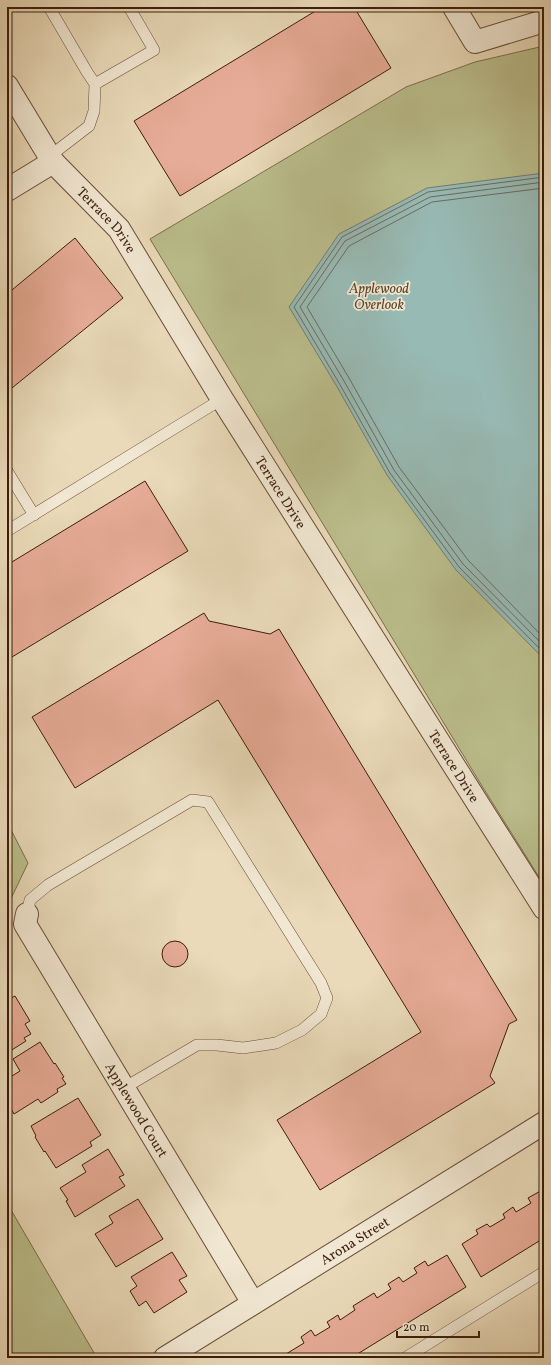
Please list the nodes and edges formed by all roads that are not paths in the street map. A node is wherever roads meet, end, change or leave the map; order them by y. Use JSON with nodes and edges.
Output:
{"nodes":[{"id":1,"x":50,"y":7,"type":"edge"},
{"id":2,"x":129,"y":7,"type":"edge"},
{"id":3,"x":454,"y":7,"type":"edge"},
{"id":4,"x":544,"y":21,"type":"edge"},
{"id":5,"x":95,"y":84,"type":"junction"},
{"id":6,"x":7,"y":86,"type":"edge"},
{"id":7,"x":52,"y":159,"type":"junction"},
{"id":8,"x":7,"y":190,"type":"edge"},
{"id":9,"x":222,"y":399,"type":"junction"},
{"id":10,"x":7,"y":472,"type":"edge"},
{"id":11,"x":34,"y":515,"type":"junction"},
{"id":12,"x":7,"y":531,"type":"edge"},
{"id":13,"x":544,"y":908,"type":"edge"},
{"id":14,"x":27,"y":914,"type":"joint"},
{"id":15,"x":124,"y":1088,"type":"junction"},
{"id":16,"x":544,"y":1123,"type":"edge"},
{"id":17,"x":544,"y":1272,"type":"edge"},
{"id":18,"x":253,"y":1303,"type":"junction"},
{"id":19,"x":164,"y":1358,"type":"edge"},
{"id":20,"x":405,"y":1358,"type":"edge"}],
"edges":[{"from":1,"to":5,"type":"lane"},
{"from":2,"to":5,"type":"lane"},
{"from":3,"to":4,"type":"street"},
{"from":5,"to":7,"type":"lane"},
{"from":6,"to":7,"type":"street","name":"Terrace Drive"},
{"from":7,"to":8,"type":"street"},
{"from":7,"to":9,"type":"street","name":"Terrace Drive"},
{"from":9,"to":11,"type":"lane"},
{"from":9,"to":13,"type":"street","name":"Terrace Drive"},
{"from":10,"to":11,"type":"lane"},
{"from":11,"to":12,"type":"lane"},
{"from":14,"to":15,"type":"street","name":"Applewood Court"},
{"from":14,"to":15,"type":"lane"},
{"from":15,"to":18,"type":"street","name":"Applewood Court"},
{"from":16,"to":18,"type":"street","name":"Arona Street"},
{"from":17,"to":20,"type":"lane"},
{"from":18,"to":19,"type":"street","name":"Arona Street"}]}
